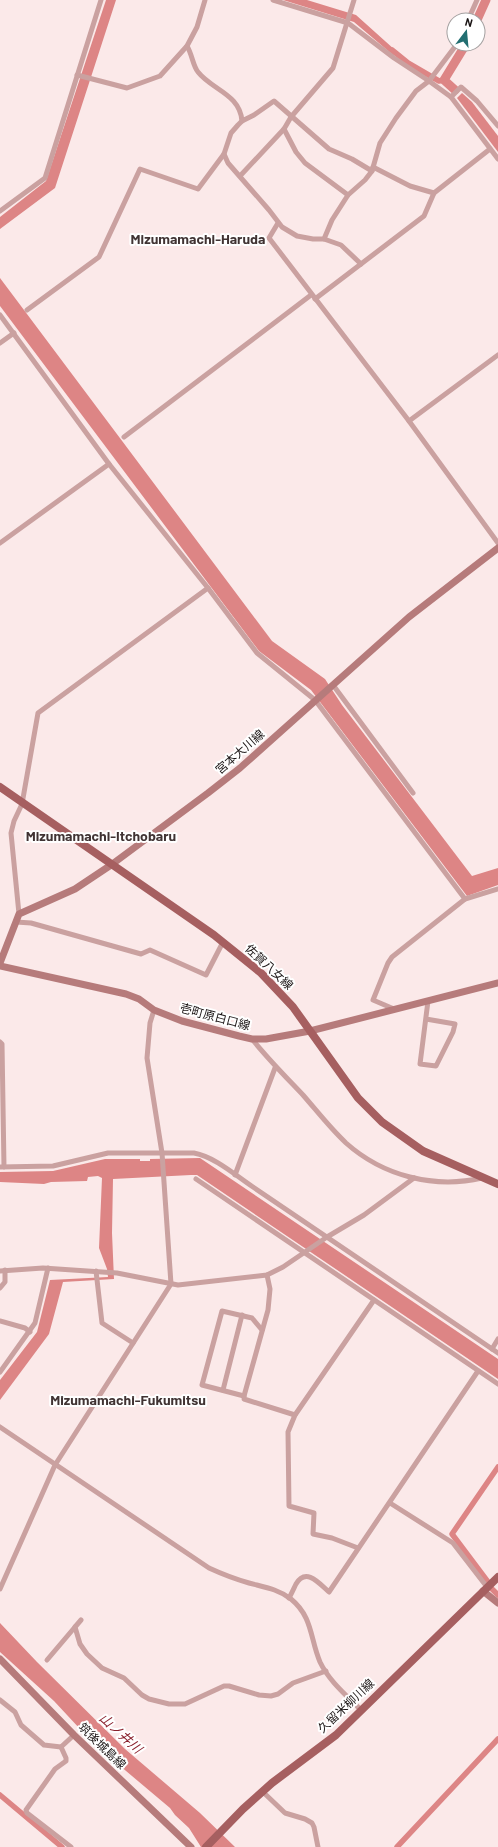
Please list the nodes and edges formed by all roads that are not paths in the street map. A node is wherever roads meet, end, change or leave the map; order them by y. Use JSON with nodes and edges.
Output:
{"nodes":[{"id":1,"x":101,"y":0,"type":"edge"},
{"id":2,"x":205,"y":0,"type":"edge"},
{"id":3,"x":273,"y":0,"type":"edge"},
{"id":4,"x":354,"y":0,"type":"edge"},
{"id":5,"x":477,"y":0,"type":"edge"},
{"id":6,"x":472,"y":12,"type":"edge"},
{"id":7,"x":348,"y":22,"type":"junction"},
{"id":8,"x":187,"y":46,"type":"junction"},
{"id":9,"x":451,"y":52,"type":"edge"},
{"id":10,"x":77,"y":75,"type":"junction"},
{"id":11,"x":431,"y":78,"type":"junction"},
{"id":12,"x":451,"y":97,"type":"junction"},
{"id":13,"x":292,"y":117,"type":"junction"},
{"id":14,"x":242,"y":121,"type":"junction"},
{"id":15,"x":498,"y":126,"type":"edge"},
{"id":16,"x":284,"y":129,"type":"junction"},
{"id":17,"x":490,"y":149,"type":"junction"},
{"id":18,"x":224,"y":154,"type":"junction"},
{"id":19,"x":498,"y":159,"type":"edge"},
{"id":20,"x":372,"y":169,"type":"junction"},
{"id":21,"x":240,"y":176,"type":"junction"},
{"id":22,"x":434,"y":193,"type":"junction"},
{"id":23,"x":348,"y":195,"type":"junction"},
{"id":24,"x":0,"y":211,"type":"edge"},
{"id":25,"x":278,"y":223,"type":"junction"},
{"id":26,"x":324,"y":240,"type":"junction"},
{"id":27,"x":361,"y":264,"type":"junction"},
{"id":28,"x":313,"y":297,"type":"junction"},
{"id":29,"x":27,"y":310,"type":"dead end"},
{"id":30,"x":0,"y":315,"type":"edge"},
{"id":31,"x":14,"y":333,"type":"junction"},
{"id":32,"x":0,"y":343,"type":"edge"},
{"id":33,"x":498,"y":355,"type":"edge"},
{"id":34,"x":409,"y":421,"type":"junction"},
{"id":35,"x":124,"y":438,"type":"dead end"},
{"id":36,"x":108,"y":464,"type":"junction"},
{"id":37,"x":0,"y":543,"type":"edge"},
{"id":38,"x":498,"y":543,"type":"edge"},
{"id":39,"x":498,"y":548,"type":"edge"},
{"id":40,"x":208,"y":588,"type":"junction"},
{"id":41,"x":331,"y":687,"type":"junction"},
{"id":42,"x":316,"y":699,"type":"junction"},
{"id":43,"x":0,"y":787,"type":"edge"},
{"id":44,"x":413,"y":793,"type":"dead end"},
{"id":45,"x":22,"y":804,"type":"junction"},
{"id":46,"x":111,"y":865,"type":"junction"},
{"id":47,"x":498,"y":889,"type":"edge"},
{"id":48,"x":465,"y":899,"type":"junction"},
{"id":49,"x":18,"y":918,"type":"junction"},
{"id":50,"x":223,"y":942,"type":"junction"},
{"id":51,"x":0,"y":963,"type":"edge"},
{"id":52,"x":0,"y":966,"type":"edge"},
{"id":53,"x":498,"y":983,"type":"edge"},
{"id":54,"x":428,"y":1001,"type":"junction"},
{"id":55,"x":154,"y":1010,"type":"junction"},
{"id":56,"x":395,"y":1010,"type":"junction"},
{"id":57,"x":426,"y":1019,"type":"junction"},
{"id":58,"x":310,"y":1030,"type":"junction"},
{"id":59,"x":252,"y":1039,"type":"junction"},
{"id":60,"x":0,"y":1042,"type":"edge"},
{"id":61,"x":275,"y":1068,"type":"junction"},
{"id":62,"x":162,"y":1155,"type":"junction"},
{"id":63,"x":2,"y":1167,"type":"edge"},
{"id":64,"x":235,"y":1175,"type":"junction"},
{"id":65,"x":414,"y":1178,"type":"junction"},
{"id":66,"x":484,"y":1178,"type":"junction"},
{"id":67,"x":196,"y":1179,"type":"dead end"},
{"id":68,"x":498,"y":1184,"type":"edge"},
{"id":69,"x":326,"y":1238,"type":"junction"},
{"id":70,"x":305,"y":1253,"type":"junction"},
{"id":71,"x":48,"y":1268,"type":"junction"},
{"id":72,"x":3,"y":1271,"type":"edge"},
{"id":73,"x":96,"y":1271,"type":"junction"},
{"id":74,"x":267,"y":1275,"type":"junction"},
{"id":75,"x":171,"y":1284,"type":"junction"},
{"id":76,"x":0,"y":1288,"type":"edge"},
{"id":77,"x":374,"y":1300,"type":"junction"},
{"id":78,"x":242,"y":1315,"type":"junction"},
{"id":79,"x":0,"y":1321,"type":"edge"},
{"id":80,"x":262,"y":1330,"type":"junction"},
{"id":81,"x":30,"y":1332,"type":"junction"},
{"id":82,"x":498,"y":1339,"type":"edge"},
{"id":83,"x":133,"y":1343,"type":"junction"},
{"id":84,"x":492,"y":1349,"type":"junction"},
{"id":85,"x":498,"y":1353,"type":"edge"},
{"id":86,"x":478,"y":1371,"type":"junction"},
{"id":87,"x":0,"y":1372,"type":"edge"},
{"id":88,"x":498,"y":1384,"type":"edge"},
{"id":89,"x":223,"y":1390,"type":"junction"},
{"id":90,"x":244,"y":1396,"type":"junction"},
{"id":91,"x":295,"y":1415,"type":"junction"},
{"id":92,"x":0,"y":1428,"type":"edge"},
{"id":93,"x":55,"y":1465,"type":"junction"},
{"id":94,"x":390,"y":1503,"type":"junction"},
{"id":95,"x":358,"y":1548,"type":"junction"},
{"id":96,"x":498,"y":1577,"type":"edge"},
{"id":97,"x":0,"y":1589,"type":"edge"},
{"id":98,"x":485,"y":1589,"type":"junction"},
{"id":99,"x":289,"y":1598,"type":"junction"},
{"id":100,"x":498,"y":1603,"type":"edge"},
{"id":101,"x":81,"y":1620,"type":"dead end"},
{"id":102,"x":75,"y":1627,"type":"junction"},
{"id":103,"x":0,"y":1659,"type":"edge"},
{"id":104,"x":46,"y":1660,"type":"dead end"},
{"id":105,"x":326,"y":1671,"type":"junction"},
{"id":106,"x":0,"y":1700,"type":"edge"},
{"id":107,"x":361,"y":1710,"type":"junction"},
{"id":108,"x":74,"y":1735,"type":"junction"},
{"id":109,"x":60,"y":1747,"type":"junction"},
{"id":110,"x":263,"y":1792,"type":"junction"},
{"id":111,"x":71,"y":1847,"type":"edge"},
{"id":112,"x":191,"y":1847,"type":"edge"},
{"id":113,"x":206,"y":1847,"type":"edge"},
{"id":114,"x":318,"y":1847,"type":"edge"}],
"edges":[{"from":1,"to":10,"type":"street"},
{"from":2,"to":8,"type":"street"},
{"from":3,"to":7,"type":"street"},
{"from":4,"to":7,"type":"street"},
{"from":5,"to":6,"type":"street"},
{"from":7,"to":11,"type":"street"},
{"from":7,"to":13,"type":"street"},
{"from":8,"to":10,"type":"street"},
{"from":8,"to":14,"type":"street"},
{"from":9,"to":11,"type":"street"},
{"from":10,"to":24,"type":"street"},
{"from":11,"to":12,"type":"street"},
{"from":11,"to":20,"type":"street"},
{"from":12,"to":15,"type":"street"},
{"from":12,"to":17,"type":"street"},
{"from":13,"to":14,"type":"street"},
{"from":13,"to":16,"type":"street"},
{"from":13,"to":20,"type":"street"},
{"from":14,"to":18,"type":"street"},
{"from":16,"to":21,"type":"street"},
{"from":16,"to":23,"type":"street"},
{"from":17,"to":19,"type":"street"},
{"from":17,"to":22,"type":"street"},
{"from":18,"to":21,"type":"street"},
{"from":18,"to":29,"type":"street"},
{"from":20,"to":22,"type":"street"},
{"from":20,"to":23,"type":"street"},
{"from":21,"to":25,"type":"street"},
{"from":22,"to":27,"type":"street"},
{"from":23,"to":26,"type":"street"},
{"from":25,"to":26,"type":"street"},
{"from":25,"to":28,"type":"street"},
{"from":26,"to":27,"type":"street"},
{"from":27,"to":28,"type":"street"},
{"from":28,"to":34,"type":"street"},
{"from":28,"to":35,"type":"street"},
{"from":30,"to":31,"type":"street"},
{"from":31,"to":32,"type":"street"},
{"from":31,"to":36,"type":"street"},
{"from":33,"to":34,"type":"street"},
{"from":34,"to":38,"type":"street"},
{"from":36,"to":37,"type":"street"},
{"from":36,"to":40,"type":"street"},
{"from":39,"to":41,"type":"main road","name":"宮本大川線"},
{"from":40,"to":42,"type":"street"},
{"from":40,"to":45,"type":"street"},
{"from":41,"to":42,"type":"main road","name":"宮本大川線"},
{"from":41,"to":44,"type":"street"},
{"from":42,"to":46,"type":"main road","name":"宮本大川線"},
{"from":42,"to":48,"type":"street"},
{"from":43,"to":45,"type":"main road","name":"佐賀八女線"},
{"from":45,"to":46,"type":"main road","name":"佐賀八女線"},
{"from":45,"to":49,"type":"street"},
{"from":46,"to":49,"type":"main road","name":"宮本大川線"},
{"from":46,"to":50,"type":"main road","name":"佐賀八女線"},
{"from":47,"to":48,"type":"street"},
{"from":48,"to":56,"type":"street"},
{"from":49,"to":50,"type":"street"},
{"from":49,"to":51,"type":"main road"},
{"from":50,"to":58,"type":"main road","name":"佐賀八女線"},
{"from":52,"to":55,"type":"main road","name":"壱町原白口線"},
{"from":53,"to":54,"type":"main road","name":"壱町原白口線"},
{"from":54,"to":56,"type":"main road","name":"壱町原白口線"},
{"from":54,"to":57,"type":"street"},
{"from":55,"to":59,"type":"main road","name":"壱町原白口線"},
{"from":55,"to":62,"type":"street"},
{"from":56,"to":58,"type":"main road","name":"壱町原白口線"},
{"from":57,"to":57,"type":"street"},
{"from":58,"to":59,"type":"main road","name":"壱町原白口線"},
{"from":58,"to":66,"type":"main road","name":"佐賀八女線"},
{"from":59,"to":61,"type":"street"},
{"from":60,"to":63,"type":"street"},
{"from":61,"to":64,"type":"street"},
{"from":61,"to":65,"type":"street"},
{"from":62,"to":63,"type":"street"},
{"from":62,"to":64,"type":"street"},
{"from":62,"to":75,"type":"street"},
{"from":64,"to":69,"type":"street"},
{"from":65,"to":66,"type":"street"},
{"from":65,"to":69,"type":"street"},
{"from":66,"to":68,"type":"main road","name":"佐賀八女線"},
{"from":67,"to":70,"type":"street"},
{"from":69,"to":70,"type":"street"},
{"from":69,"to":84,"type":"street"},
{"from":70,"to":74,"type":"street"},
{"from":70,"to":77,"type":"street"},
{"from":71,"to":72,"type":"street"},
{"from":71,"to":73,"type":"street"},
{"from":71,"to":81,"type":"street"},
{"from":72,"to":76,"type":"street"},
{"from":73,"to":75,"type":"street"},
{"from":73,"to":83,"type":"street"},
{"from":74,"to":75,"type":"street"},
{"from":74,"to":80,"type":"street"},
{"from":75,"to":83,"type":"street"},
{"from":77,"to":86,"type":"street"},
{"from":77,"to":91,"type":"street"},
{"from":78,"to":80,"type":"street"},
{"from":78,"to":89,"type":"street"},
{"from":78,"to":89,"type":"street"},
{"from":79,"to":81,"type":"street"},
{"from":80,"to":90,"type":"street"},
{"from":81,"to":87,"type":"street"},
{"from":82,"to":84,"type":"street"},
{"from":83,"to":93,"type":"street"},
{"from":84,"to":85,"type":"street"},
{"from":86,"to":88,"type":"street"},
{"from":86,"to":94,"type":"street"},
{"from":89,"to":90,"type":"street"},
{"from":90,"to":91,"type":"street"},
{"from":91,"to":95,"type":"street"},
{"from":92,"to":93,"type":"street"},
{"from":93,"to":97,"type":"street"},
{"from":93,"to":99,"type":"street"},
{"from":94,"to":95,"type":"street"},
{"from":94,"to":98,"type":"street"},
{"from":95,"to":99,"type":"street"},
{"from":96,"to":98,"type":"main road","name":"久留米柳川線"},
{"from":98,"to":100,"type":"main road"},
{"from":98,"to":107,"type":"main road","name":"久留米柳川線"},
{"from":99,"to":105,"type":"street"},
{"from":101,"to":102,"type":"street"},
{"from":102,"to":104,"type":"street"},
{"from":102,"to":105,"type":"street"},
{"from":103,"to":108,"type":"main road","name":"筑後城島線"},
{"from":105,"to":107,"type":"street"},
{"from":106,"to":109,"type":"street"},
{"from":107,"to":110,"type":"main road","name":"久留米柳川線"},
{"from":108,"to":109,"type":"street"},
{"from":108,"to":112,"type":"main road","name":"筑後城島線"},
{"from":109,"to":111,"type":"street"},
{"from":110,"to":113,"type":"main road","name":"久留米柳川線"},
{"from":110,"to":114,"type":"street"}]}
